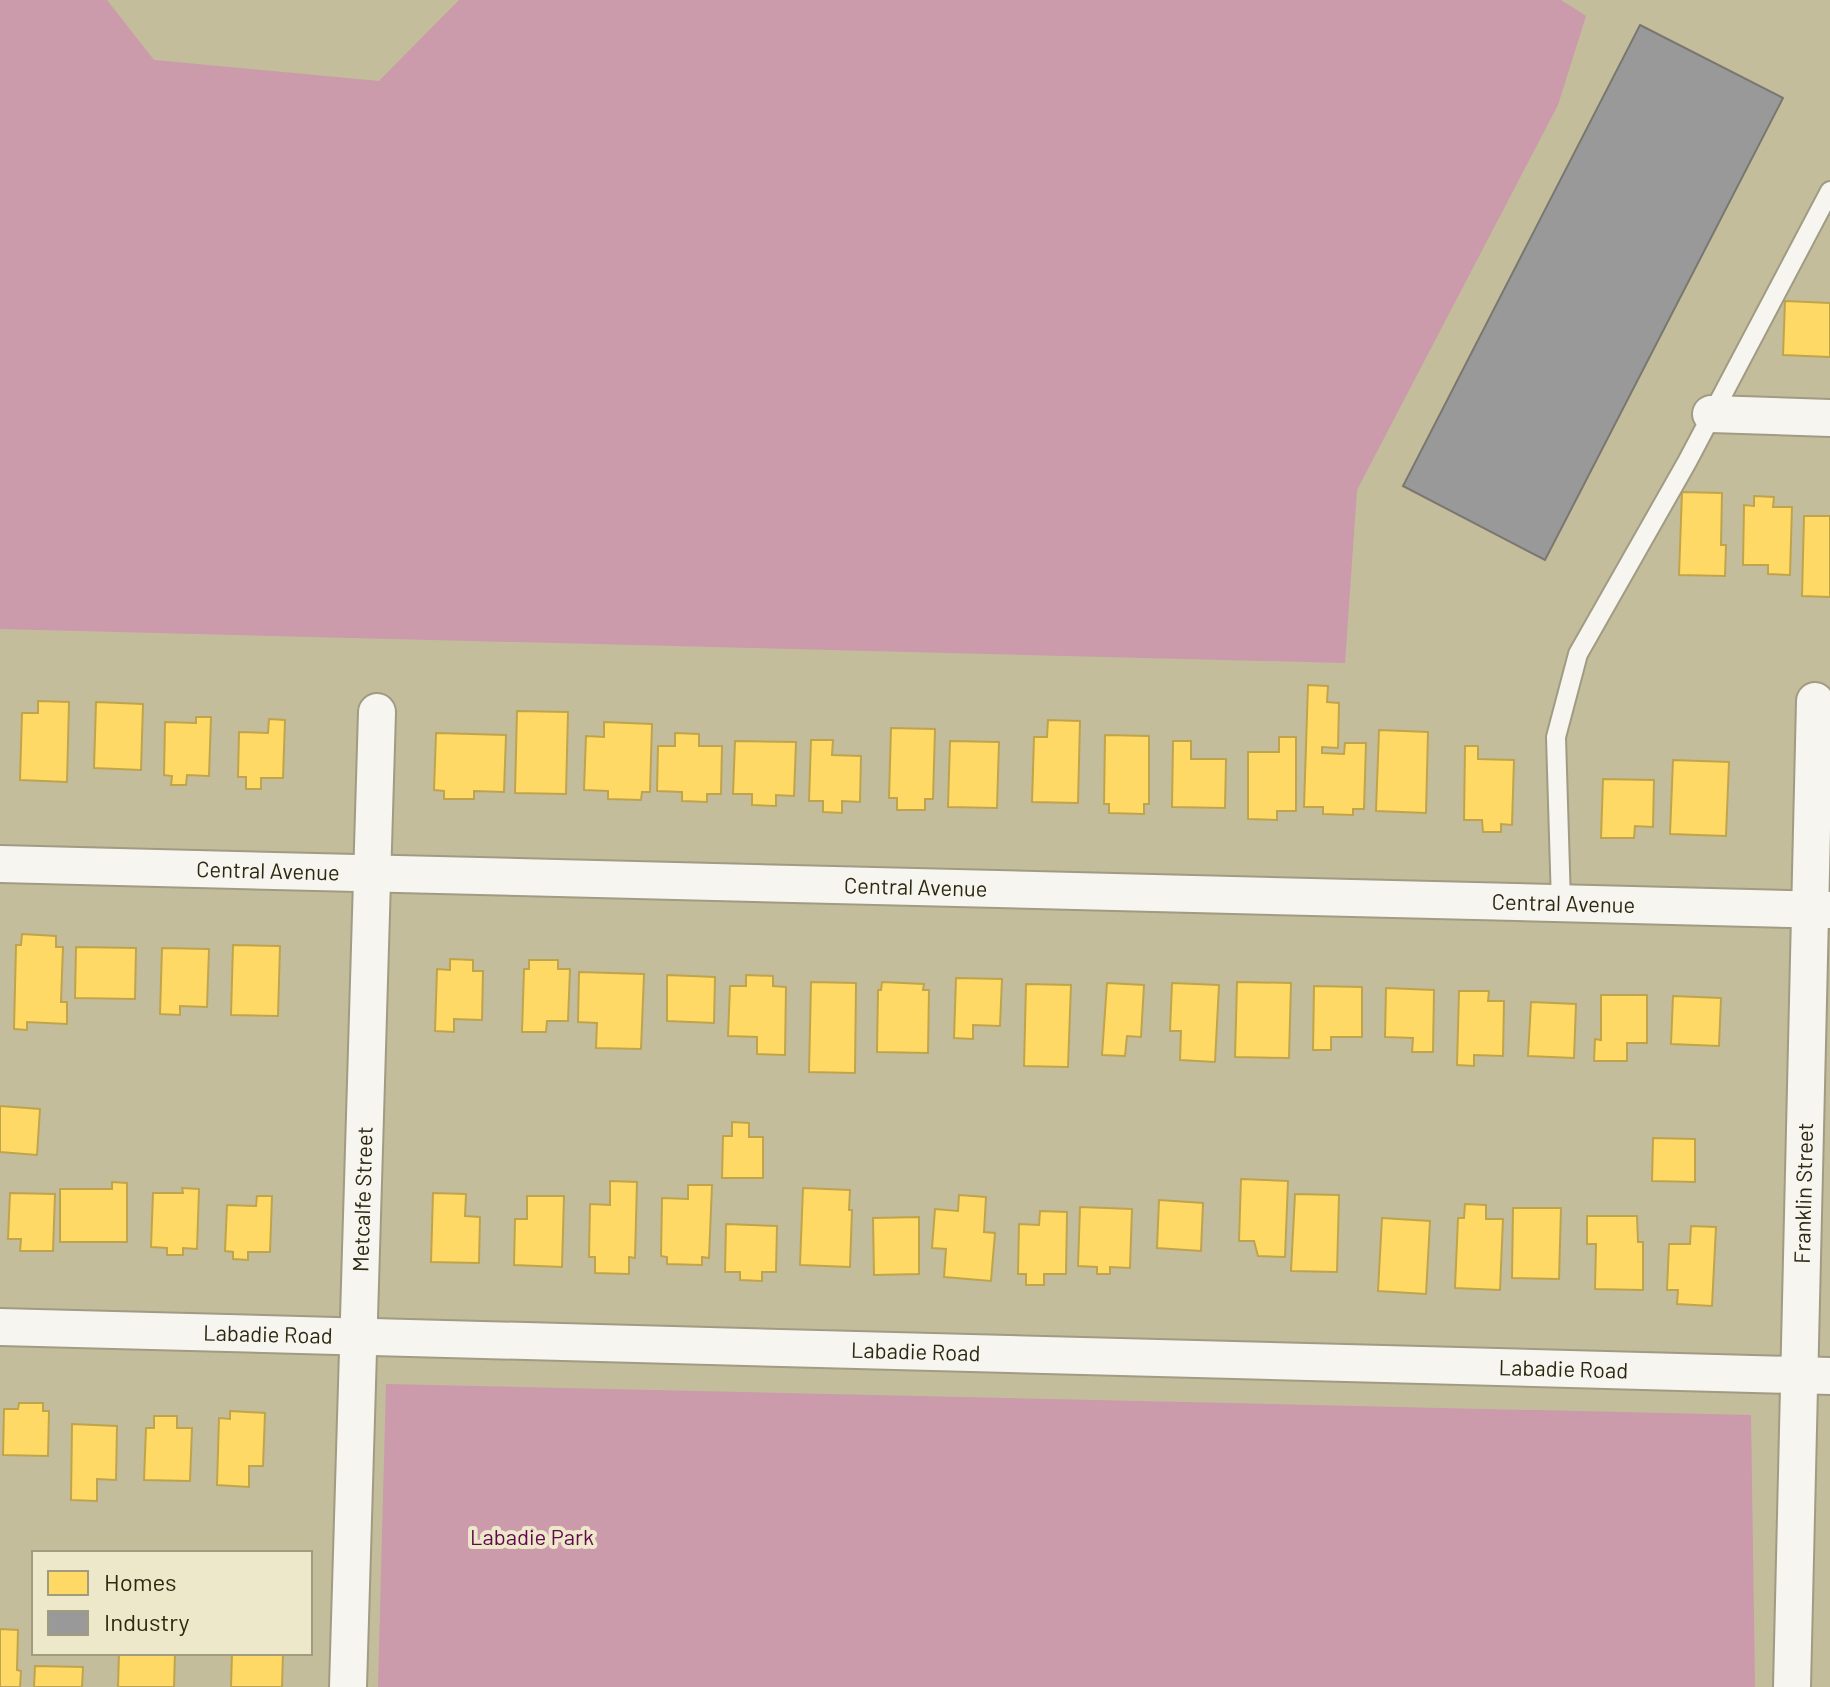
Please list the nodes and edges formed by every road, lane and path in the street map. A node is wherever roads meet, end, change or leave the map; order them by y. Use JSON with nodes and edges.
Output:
{"nodes":[{"id":1,"x":1830,"y":191,"type":"edge"},
{"id":2,"x":1711,"y":414,"type":"junction"},
{"id":3,"x":1830,"y":418,"type":"edge"},
{"id":4,"x":1815,"y":701,"type":"dead end"},
{"id":5,"x":377,"y":712,"type":"dead end"},
{"id":6,"x":0,"y":864,"type":"edge"},
{"id":7,"x":372,"y":874,"type":"junction"},
{"id":8,"x":1561,"y":903,"type":"junction"},
{"id":9,"x":1821,"y":910,"type":"edge"},
{"id":10,"x":0,"y":1327,"type":"edge"},
{"id":11,"x":358,"y":1337,"type":"junction"},
{"id":12,"x":1815,"y":1376,"type":"edge"},
{"id":13,"x":348,"y":1687,"type":"edge"},
{"id":14,"x":1792,"y":1687,"type":"edge"}],
"edges":[{"from":1,"to":2,"type":"lane"},
{"from":2,"to":3,"type":"street"},
{"from":2,"to":8,"type":"lane"},
{"from":4,"to":9,"type":"street","name":"Franklin Street"},
{"from":5,"to":7,"type":"street","name":"Metcalfe Street"},
{"from":6,"to":7,"type":"street","name":"Central Avenue"},
{"from":7,"to":8,"type":"street","name":"Central Avenue"},
{"from":7,"to":11,"type":"street","name":"Metcalfe Street"},
{"from":8,"to":9,"type":"street","name":"Central Avenue"},
{"from":9,"to":12,"type":"street","name":"Franklin Street"},
{"from":10,"to":11,"type":"street","name":"Labadie Road"},
{"from":11,"to":12,"type":"street","name":"Labadie Road"},
{"from":11,"to":13,"type":"street","name":"Metcalfe Street"},
{"from":12,"to":14,"type":"street","name":"Franklin Street"}]}
